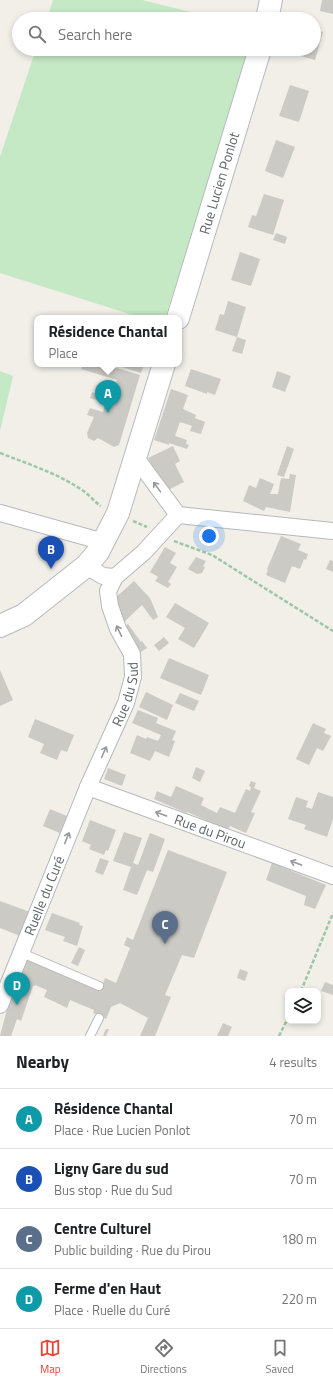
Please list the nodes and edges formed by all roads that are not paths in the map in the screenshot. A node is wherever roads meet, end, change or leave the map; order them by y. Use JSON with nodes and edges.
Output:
{"nodes":[{"id":1,"x":271,"y":0,"type":"edge"},
{"id":2,"x":268,"y":12,"type":"edge"},
{"id":3,"x":258,"y":56,"type":"edge"},
{"id":4,"x":179,"y":315,"type":"edge"},
{"id":5,"x":163,"y":367,"type":"edge"},
{"id":6,"x":136,"y":458,"type":"junction"},
{"id":7,"x":0,"y":513,"type":"edge"},
{"id":8,"x":178,"y":515,"type":"junction"},
{"id":9,"x":333,"y":531,"type":"edge"},
{"id":10,"x":96,"y":553,"type":"junction"},
{"id":11,"x":115,"y":577,"type":"junction"},
{"id":12,"x":0,"y":626,"type":"edge"},
{"id":13,"x":88,"y":787,"type":"junction"},
{"id":14,"x":333,"y":876,"type":"edge"},
{"id":15,"x":22,"y":953,"type":"junction"},
{"id":16,"x":99,"y":986,"type":"dead end"},
{"id":17,"x":0,"y":1005,"type":"edge"},
{"id":18,"x":99,"y":1018,"type":"dead end"},
{"id":19,"x":90,"y":1036,"type":"edge"}],
"edges":[{"from":1,"to":2,"type":"main road"},
{"from":3,"to":4,"type":"main road","name":"Rue Lucien Ponlot"},
{"from":5,"to":6,"type":"main road"},
{"from":8,"to":6,"type":"street","one_way":true},
{"from":6,"to":10,"type":"main road"},
{"from":7,"to":10,"type":"street"},
{"from":8,"to":9,"type":"street"},
{"from":8,"to":11,"type":"street","name":"Rue du Sud"},
{"from":10,"to":11,"type":"street"},
{"from":10,"to":12,"type":"main road"},
{"from":13,"to":11,"type":"street","name":"Rue du Sud","one_way":true},
{"from":14,"to":13,"type":"street","name":"Rue du Pirou","one_way":true},
{"from":15,"to":13,"type":"street","name":"Ruelle du Curé","one_way":true},
{"from":15,"to":16,"type":"lane"},
{"from":15,"to":17,"type":"street","name":"Ruelle du Curé"},
{"from":18,"to":19,"type":"lane"}]}
